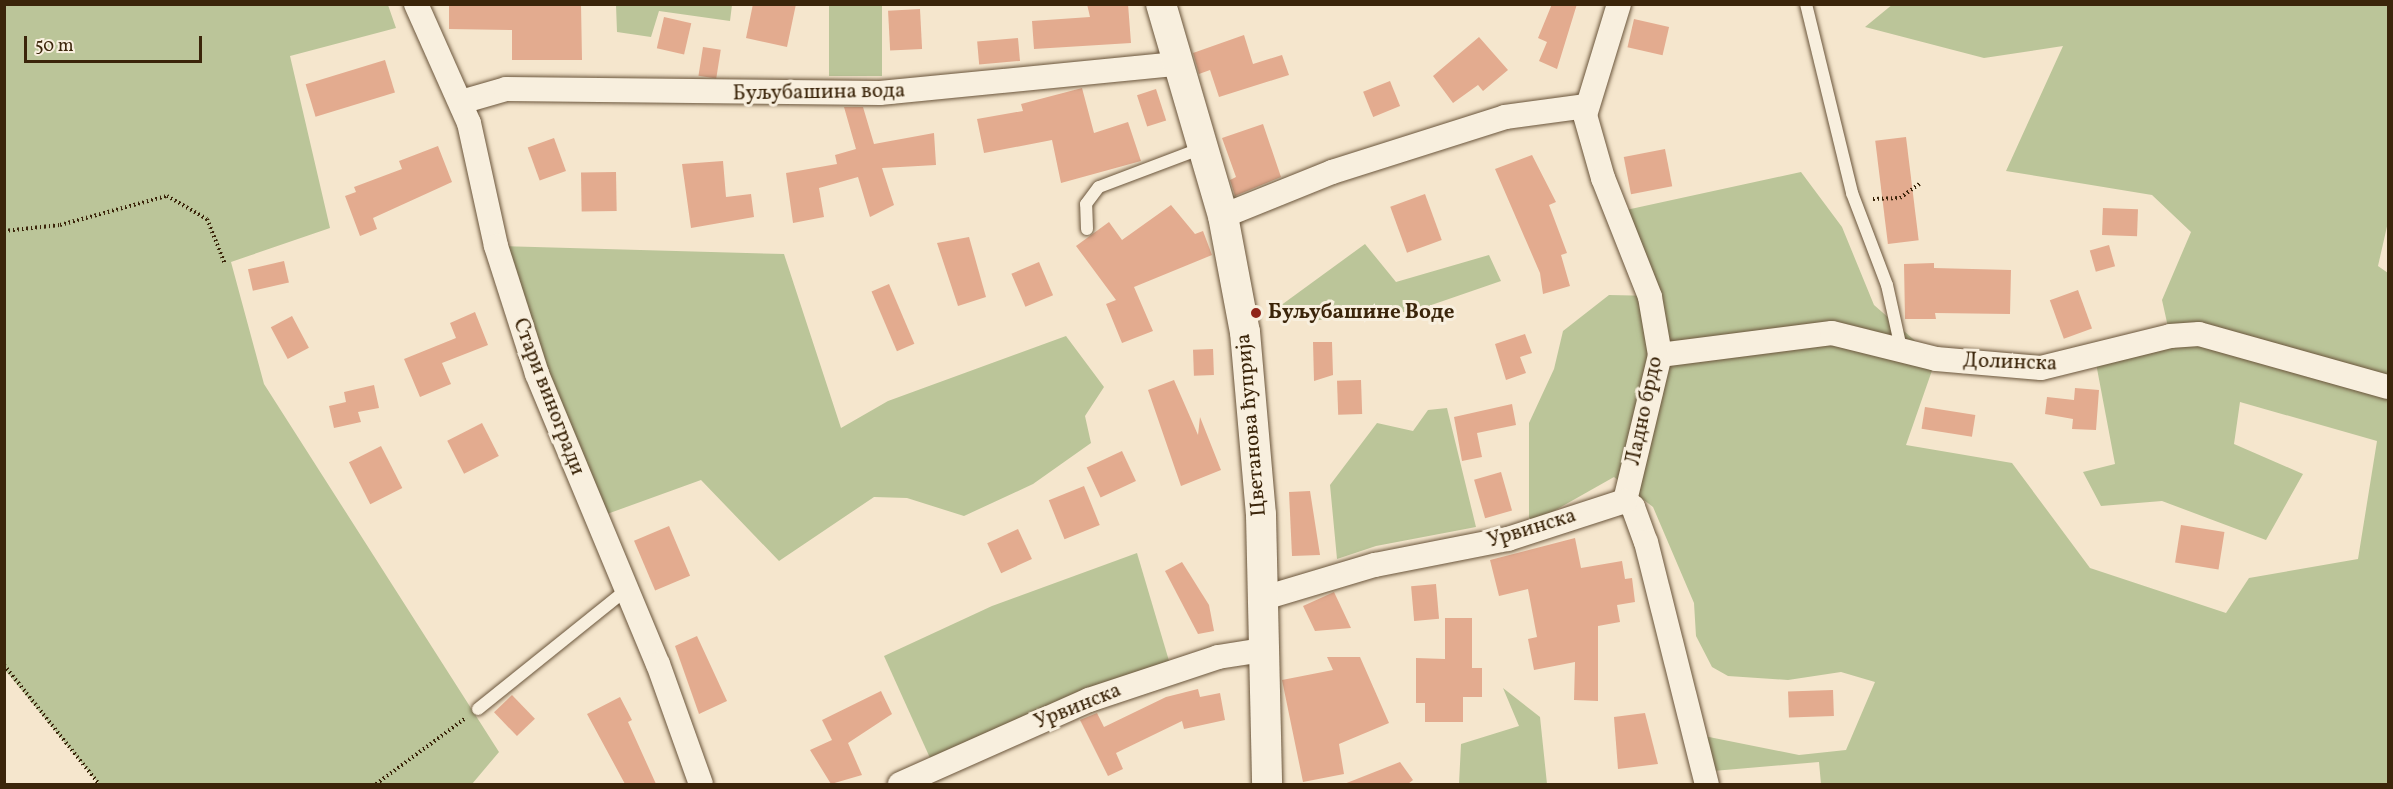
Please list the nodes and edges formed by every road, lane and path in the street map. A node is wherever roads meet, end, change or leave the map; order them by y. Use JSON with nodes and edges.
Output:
{"nodes":[{"id":1,"x":416,"y":4,"type":"edge"},
{"id":2,"x":1161,"y":4,"type":"edge"},
{"id":3,"x":1619,"y":4,"type":"edge"},
{"id":4,"x":1806,"y":4,"type":"edge"},
{"id":5,"x":1177,"y":64,"type":"junction"},
{"id":6,"x":461,"y":102,"type":"junction"},
{"id":7,"x":1586,"y":106,"type":"junction"},
{"id":8,"x":1202,"y":148,"type":"junction"},
{"id":9,"x":1921,"y":183,"type":"dead end"},
{"id":10,"x":1852,"y":193,"type":"junction"},
{"id":11,"x":1223,"y":216,"type":"junction"},
{"id":12,"x":1087,"y":229,"type":"dead end"},
{"id":13,"x":4,"y":231,"type":"edge"},
{"id":14,"x":225,"y":264,"type":"dead end"},
{"id":15,"x":1901,"y":348,"type":"junction"},
{"id":16,"x":1660,"y":355,"type":"junction"},
{"id":17,"x":2388,"y":387,"type":"edge"},
{"id":18,"x":1625,"y":501,"type":"junction"},
{"id":19,"x":627,"y":590,"type":"junction"},
{"id":20,"x":1264,"y":598,"type":"junction"},
{"id":21,"x":1263,"y":650,"type":"junction"},
{"id":22,"x":4,"y":665,"type":"edge"},
{"id":23,"x":478,"y":709,"type":"joint"},
{"id":24,"x":99,"y":784,"type":"edge"},
{"id":25,"x":376,"y":784,"type":"edge"},
{"id":26,"x":701,"y":784,"type":"edge"},
{"id":27,"x":900,"y":784,"type":"edge"},
{"id":28,"x":1267,"y":784,"type":"edge"},
{"id":29,"x":1707,"y":784,"type":"edge"}],
"edges":[{"from":1,"to":6,"type":"street","name":"Стари виногради"},
{"from":2,"to":5,"type":"street","name":"Цветанова ћуприја"},
{"from":3,"to":7,"type":"street"},
{"from":4,"to":10,"type":"lane"},
{"from":5,"to":6,"type":"street","name":"Буљубашина вода"},
{"from":5,"to":8,"type":"street","name":"Цветанова ћуприја"},
{"from":6,"to":19,"type":"street","name":"Стари виногради"},
{"from":7,"to":11,"type":"street"},
{"from":7,"to":16,"type":"street","name":"Ладно брдо"},
{"from":8,"to":11,"type":"street","name":"Цветанова ћуприја"},
{"from":8,"to":12,"type":"lane"},
{"from":9,"to":10,"type":"path"},
{"from":10,"to":15,"type":"lane"},
{"from":11,"to":20,"type":"street","name":"Цветанова ћуприја"},
{"from":13,"to":14,"type":"path"},
{"from":15,"to":16,"type":"street","name":"Долинска"},
{"from":15,"to":17,"type":"street","name":"Долинска"},
{"from":16,"to":18,"type":"street","name":"Ладно брдо"},
{"from":18,"to":20,"type":"street","name":"Урвинска"},
{"from":18,"to":29,"type":"street"},
{"from":19,"to":23,"type":"lane"},
{"from":19,"to":26,"type":"street","name":"Стари виногради"},
{"from":20,"to":21,"type":"street","name":"Цветанова ћуприја"},
{"from":21,"to":27,"type":"street","name":"Урвинска"},
{"from":21,"to":28,"type":"street","name":"Цветанова ћуприја"},
{"from":22,"to":24,"type":"path"},
{"from":23,"to":25,"type":"path"}]}
